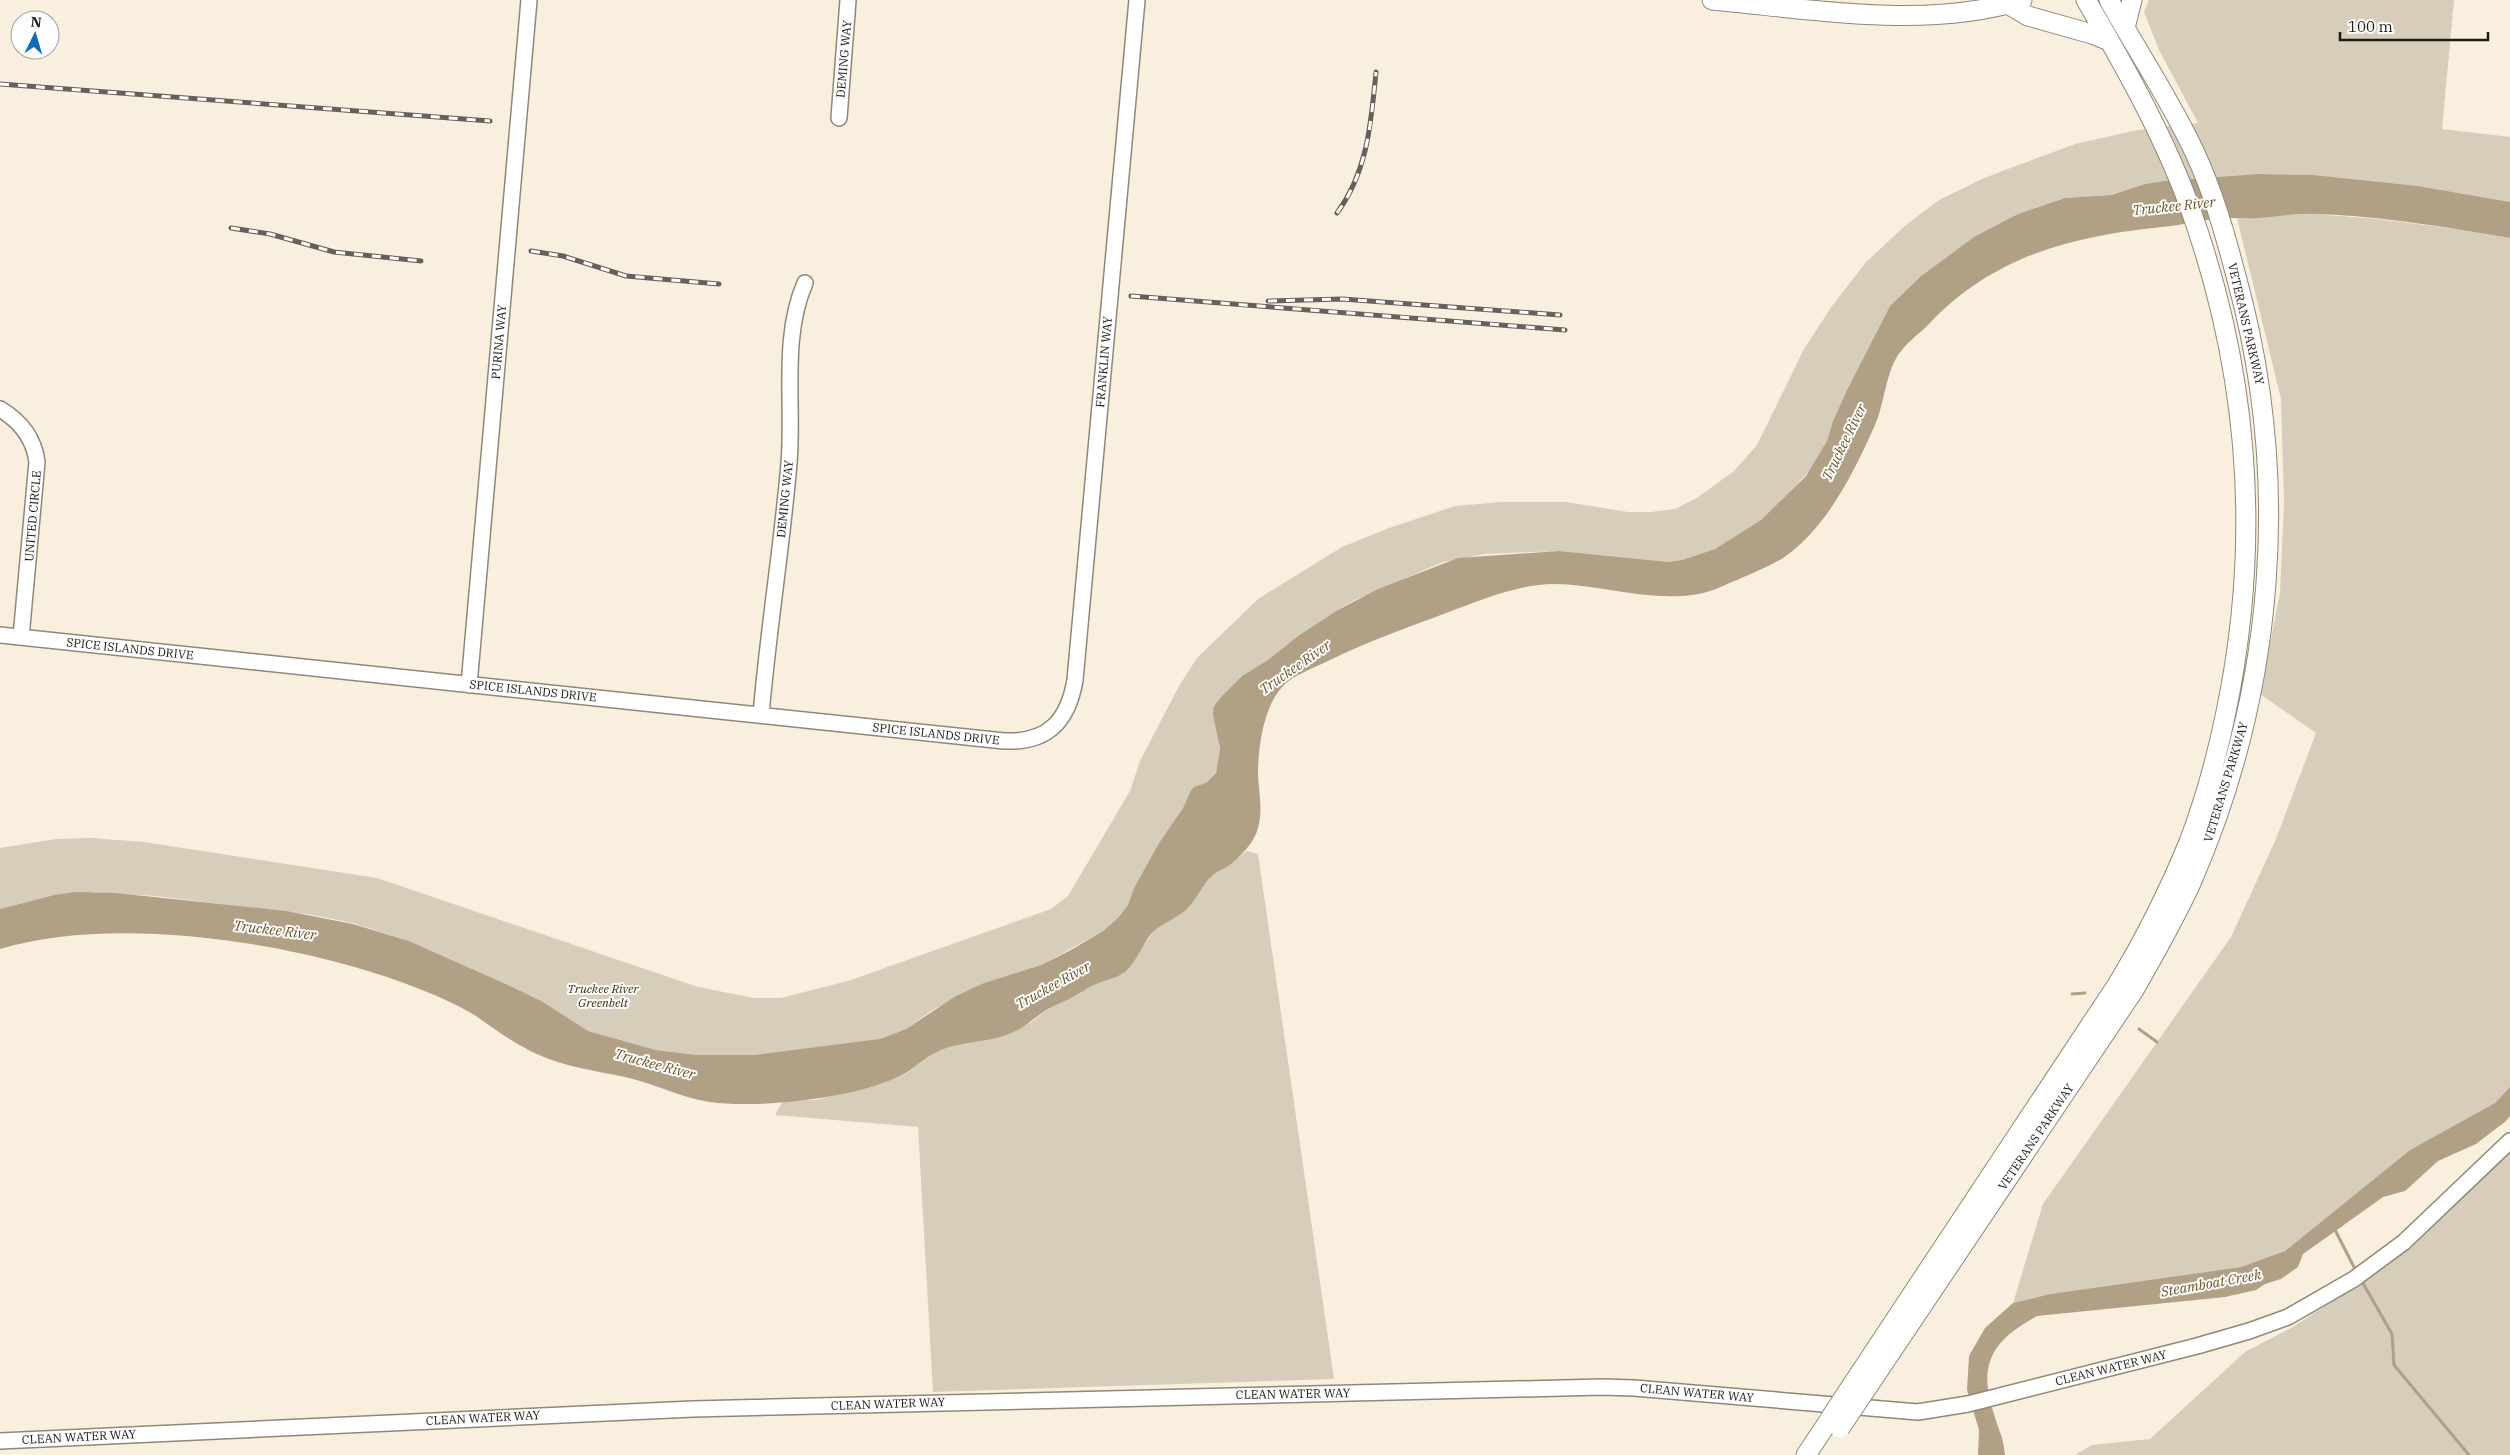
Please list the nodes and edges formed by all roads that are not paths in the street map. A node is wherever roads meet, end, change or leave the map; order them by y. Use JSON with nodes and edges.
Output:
{"nodes":[{"id":1,"x":529,"y":0,"type":"edge"},
{"id":2,"x":848,"y":0,"type":"edge"},
{"id":3,"x":1137,"y":0,"type":"edge"},
{"id":4,"x":1712,"y":0,"type":"edge"},
{"id":5,"x":2086,"y":0,"type":"edge"},
{"id":6,"x":2109,"y":0,"type":"edge"},
{"id":7,"x":2132,"y":0,"type":"edge"},
{"id":8,"x":2015,"y":1,"type":"edge"},
{"id":9,"x":2125,"y":28,"type":"junction"},
{"id":10,"x":2107,"y":40,"type":"junction"},
{"id":11,"x":839,"y":118,"type":"dead end"},
{"id":12,"x":805,"y":283,"type":"dead end"},
{"id":13,"x":0,"y":409,"type":"edge"},
{"id":14,"x":0,"y":635,"type":"edge"},
{"id":15,"x":20,"y":637,"type":"junction"},
{"id":16,"x":469,"y":685,"type":"junction"},
{"id":17,"x":761,"y":715,"type":"junction"},
{"id":18,"x":1060,"y":720,"type":"joint"},
{"id":19,"x":2510,"y":1141,"type":"edge"},
{"id":20,"x":1868,"y":1374,"type":"junction"},
{"id":21,"x":1834,"y":1425,"type":"junction"},
{"id":22,"x":0,"y":1441,"type":"edge"},
{"id":23,"x":1806,"y":1455,"type":"edge"},
{"id":24,"x":1822,"y":1455,"type":"edge"}],
"edges":[{"from":1,"to":16,"type":"street","name":"PURINA WAY"},
{"from":2,"to":11,"type":"street","name":"DEMING WAY"},
{"from":3,"to":18,"type":"street","name":"FRANKLIN WAY"},
{"from":4,"to":8,"type":"main road"},
{"from":5,"to":10,"type":"main road","name":"VETERANS PARKWAY"},
{"from":6,"to":9,"type":"main road","name":"VETERANS PARKWAY"},
{"from":7,"to":9,"type":"main road"},
{"from":8,"to":10,"type":"main road"},
{"from":9,"to":20,"type":"main road","name":"VETERANS PARKWAY"},
{"from":10,"to":20,"type":"main road","name":"VETERANS PARKWAY"},
{"from":12,"to":17,"type":"street","name":"DEMING WAY"},
{"from":13,"to":15,"type":"street","name":"UNITED CIRCLE"},
{"from":14,"to":15,"type":"street","name":"SPICE ISLANDS DRIVE"},
{"from":15,"to":16,"type":"street","name":"SPICE ISLANDS DRIVE"},
{"from":16,"to":17,"type":"street","name":"SPICE ISLANDS DRIVE"},
{"from":17,"to":18,"type":"street","name":"SPICE ISLANDS DRIVE"},
{"from":19,"to":22,"type":"street","name":"CLEAN WATER WAY"},
{"from":20,"to":21,"type":"main road","name":"VETERANS PARKWAY","bridge":true},
{"from":21,"to":23,"type":"main road","name":"VETERANS PARKWAY"},
{"from":21,"to":24,"type":"main road","name":"VETERANS PARKWAY"}]}
